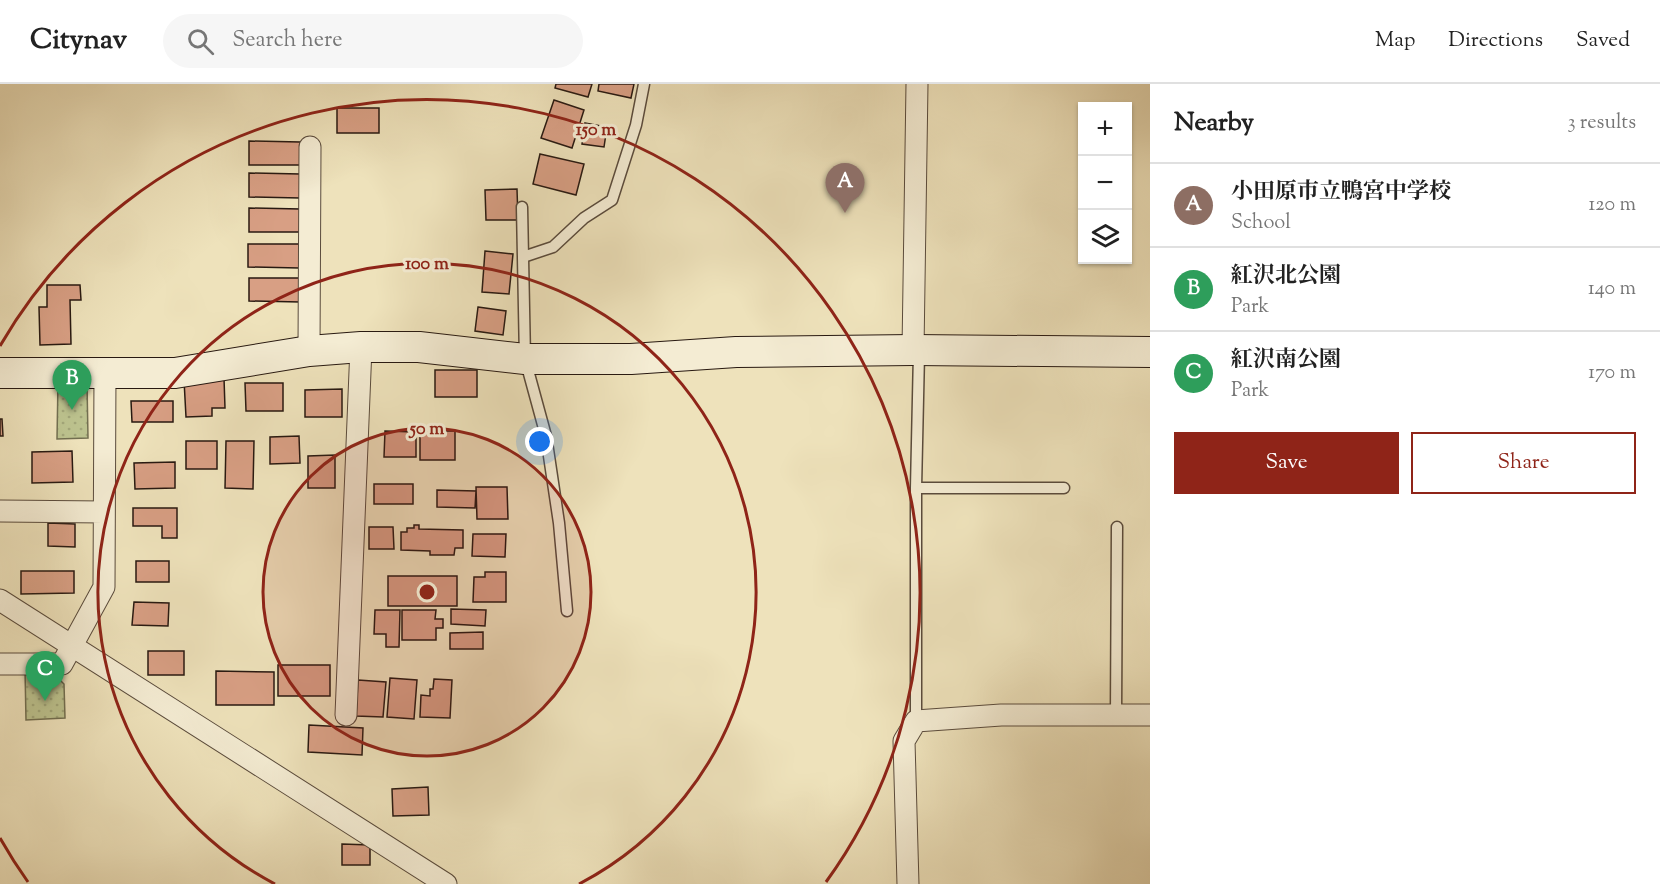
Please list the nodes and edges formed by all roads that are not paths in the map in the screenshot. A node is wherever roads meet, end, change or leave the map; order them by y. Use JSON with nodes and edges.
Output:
{"nodes":[{"id":1,"x":644,"y":84,"type":"edge"},
{"id":2,"x":917,"y":84,"type":"edge"},
{"id":3,"x":310,"y":147,"type":"dead end"},
{"id":4,"x":522,"y":207,"type":"dead end"},
{"id":5,"x":523,"y":257,"type":"junction"},
{"id":6,"x":361,"y":347,"type":"junction"},
{"id":7,"x":916,"y":350,"type":"junction"},
{"id":8,"x":309,"y":351,"type":"junction"},
{"id":9,"x":1150,"y":352,"type":"edge"},
{"id":10,"x":525,"y":359,"type":"junction"},
{"id":11,"x":0,"y":373,"type":"edge"},
{"id":12,"x":105,"y":373,"type":"junction"},
{"id":13,"x":916,"y":488,"type":"junction"},
{"id":14,"x":1064,"y":488,"type":"dead end"},
{"id":15,"x":0,"y":511,"type":"edge"},
{"id":16,"x":104,"y":512,"type":"junction"},
{"id":17,"x":1117,"y":528,"type":"dead end"},
{"id":18,"x":0,"y":600,"type":"edge"},
{"id":19,"x":567,"y":611,"type":"dead end"},
{"id":20,"x":71,"y":646,"type":"junction"},
{"id":21,"x":0,"y":664,"type":"edge"},
{"id":22,"x":346,"y":715,"type":"dead end"},
{"id":23,"x":1116,"y":715,"type":"junction"},
{"id":24,"x":1150,"y":715,"type":"edge"},
{"id":25,"x":916,"y":722,"type":"junction"},
{"id":26,"x":446,"y":884,"type":"edge"},
{"id":27,"x":909,"y":884,"type":"edge"}],
"edges":[{"from":1,"to":5,"type":"lane"},
{"from":2,"to":7,"type":"street"},
{"from":3,"to":8,"type":"street"},
{"from":4,"to":5,"type":"lane"},
{"from":5,"to":10,"type":"lane"},
{"from":6,"to":8,"type":"street"},
{"from":6,"to":10,"type":"street"},
{"from":6,"to":22,"type":"street"},
{"from":7,"to":9,"type":"street"},
{"from":7,"to":10,"type":"street"},
{"from":7,"to":13,"type":"lane"},
{"from":8,"to":12,"type":"street"},
{"from":10,"to":19,"type":"lane"},
{"from":11,"to":12,"type":"street"},
{"from":12,"to":16,"type":"street"},
{"from":13,"to":14,"type":"lane"},
{"from":13,"to":25,"type":"lane"},
{"from":15,"to":16,"type":"street"},
{"from":16,"to":20,"type":"street"},
{"from":17,"to":23,"type":"lane"},
{"from":18,"to":20,"type":"street"},
{"from":20,"to":21,"type":"street"},
{"from":20,"to":26,"type":"street"},
{"from":23,"to":24,"type":"street"},
{"from":23,"to":25,"type":"street"},
{"from":25,"to":27,"type":"street"}]}
